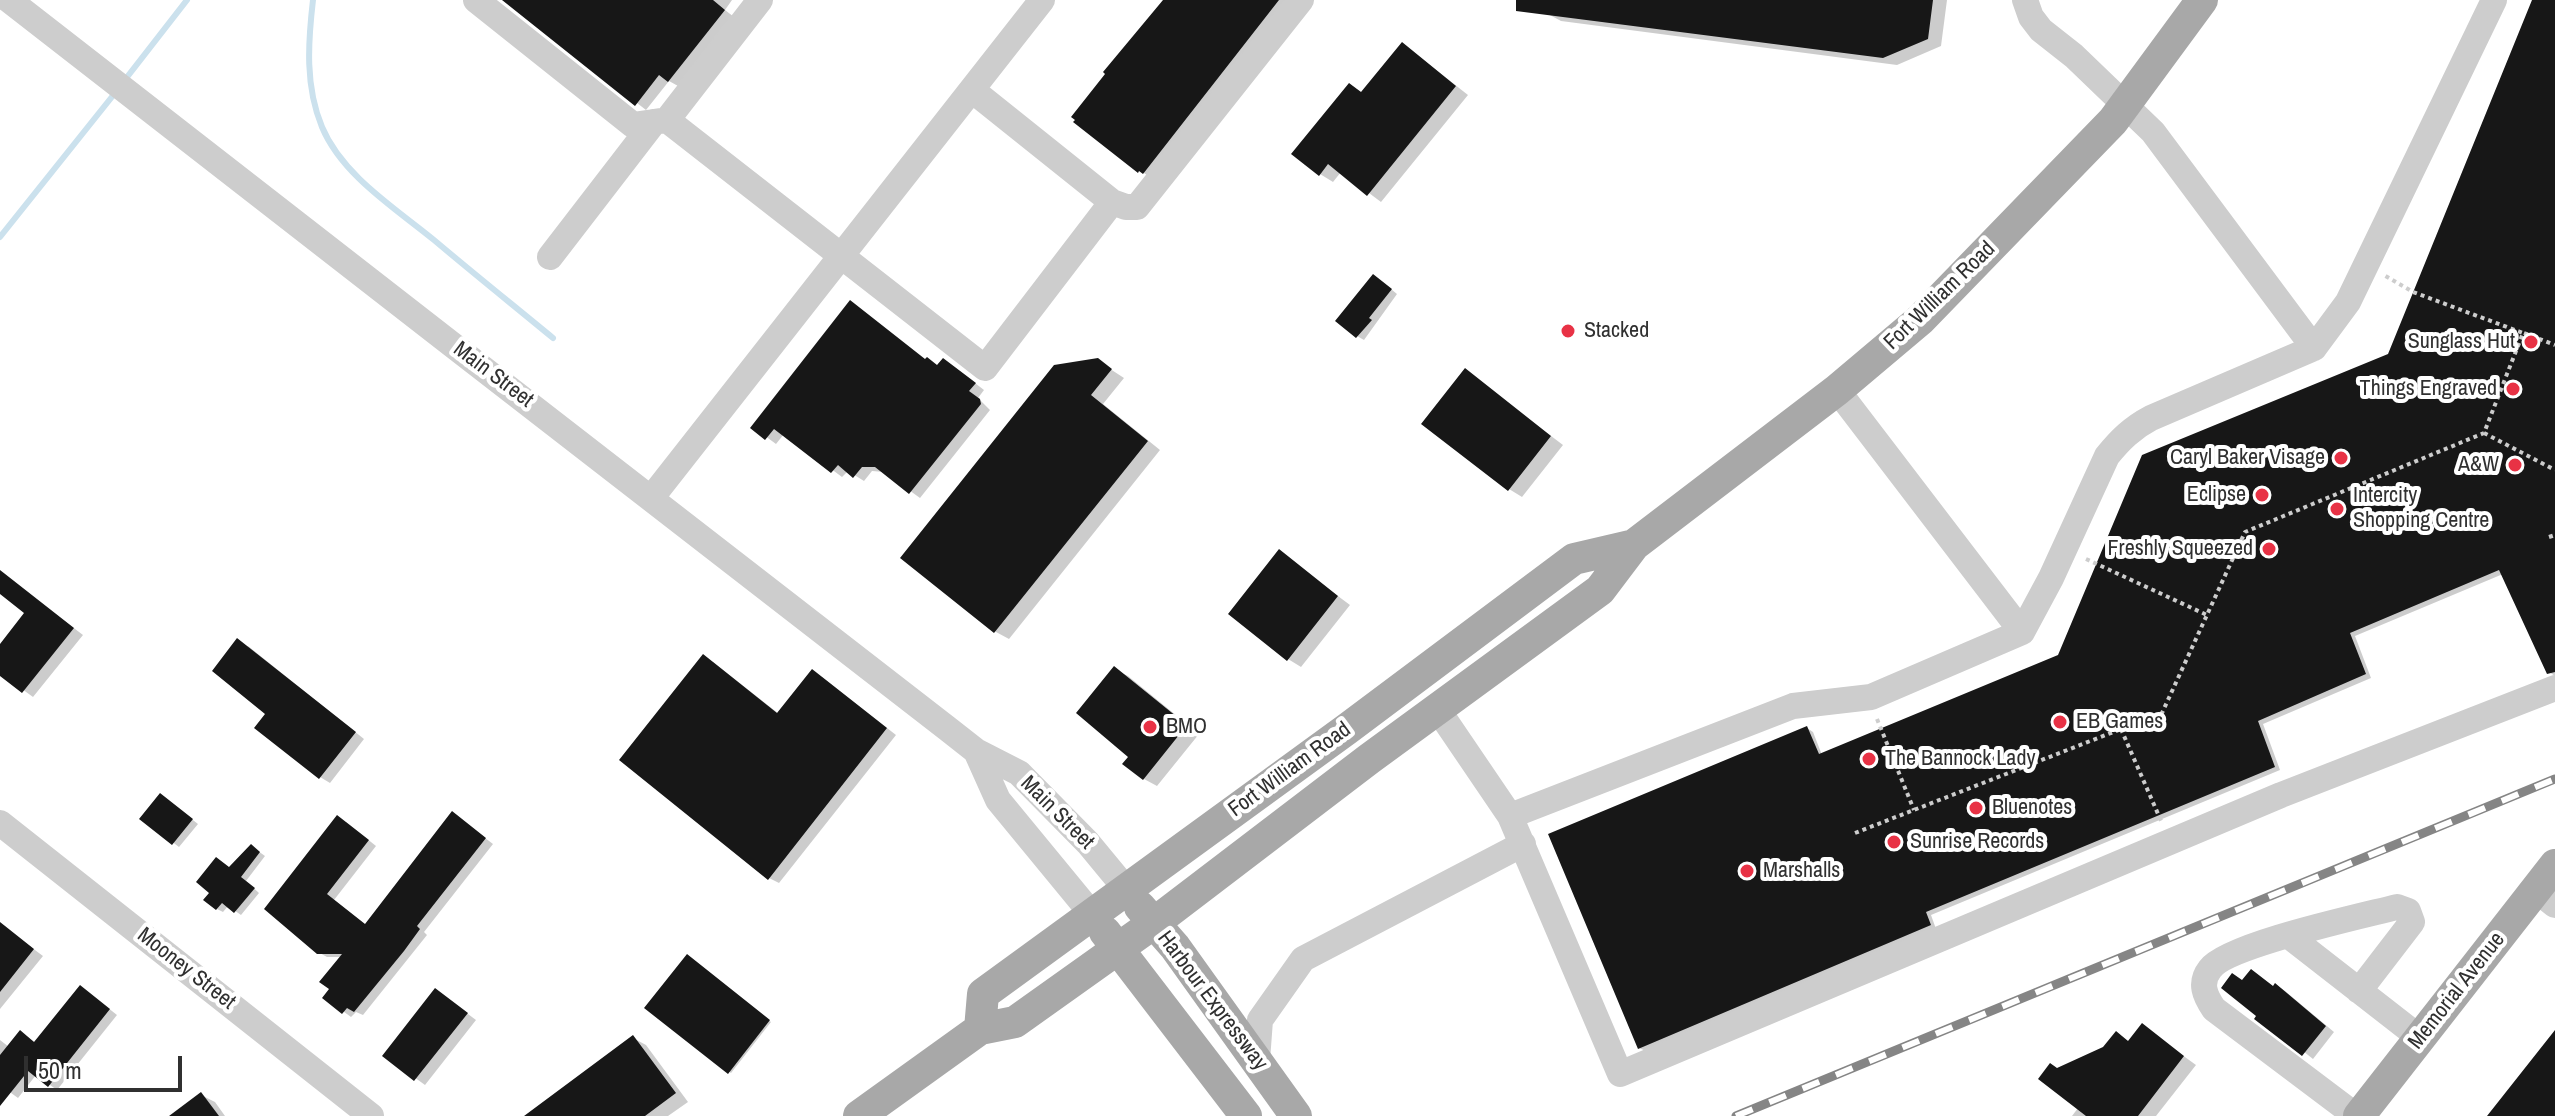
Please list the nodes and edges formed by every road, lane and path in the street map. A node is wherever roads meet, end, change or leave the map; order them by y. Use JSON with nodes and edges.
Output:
{"nodes":[{"id":1,"x":9,"y":0,"type":"edge"},
{"id":2,"x":476,"y":0,"type":"edge"},
{"id":3,"x":760,"y":0,"type":"edge"},
{"id":4,"x":1042,"y":0,"type":"edge"},
{"id":5,"x":1301,"y":0,"type":"edge"},
{"id":6,"x":2025,"y":0,"type":"edge"},
{"id":7,"x":2202,"y":0,"type":"edge"},
{"id":8,"x":2494,"y":0,"type":"edge"},
{"id":9,"x":972,"y":90,"type":"junction"},
{"id":10,"x":2125,"y":104,"type":"junction"},
{"id":11,"x":661,"y":121,"type":"junction"},
{"id":12,"x":1112,"y":202,"type":"junction"},
{"id":13,"x":841,"y":256,"type":"junction"},
{"id":14,"x":550,"y":257,"type":"dead end"},
{"id":15,"x":2366,"y":265,"type":"junction"},
{"id":16,"x":2523,"y":333,"type":"junction"},
{"id":17,"x":2555,"y":345,"type":"edge"},
{"id":18,"x":2314,"y":348,"type":"junction"},
{"id":19,"x":1837,"y":390,"type":"junction"},
{"id":20,"x":2484,"y":433,"type":"junction"},
{"id":21,"x":2555,"y":470,"type":"edge"},
{"id":22,"x":652,"y":497,"type":"junction"},
{"id":23,"x":1634,"y":545,"type":"junction"},
{"id":24,"x":2064,"y":549,"type":"junction"},
{"id":25,"x":2207,"y":615,"type":"junction"},
{"id":26,"x":2022,"y":632,"type":"junction"},
{"id":27,"x":2555,"y":688,"type":"edge"},
{"id":28,"x":1871,"y":697,"type":"junction"},
{"id":29,"x":1438,"y":710,"type":"junction"},
{"id":30,"x":2121,"y":729,"type":"junction"},
{"id":31,"x":976,"y":751,"type":"junction"},
{"id":32,"x":1914,"y":810,"type":"junction"},
{"id":33,"x":1510,"y":816,"type":"junction"},
{"id":34,"x":0,"y":823,"type":"edge"},
{"id":35,"x":1855,"y":833,"type":"dead end"},
{"id":36,"x":2171,"y":841,"type":"junction"},
{"id":37,"x":1523,"y":844,"type":"junction"},
{"id":38,"x":2549,"y":887,"type":"edge"},
{"id":39,"x":1126,"y":889,"type":"junction"},
{"id":40,"x":1091,"y":913,"type":"junction"},
{"id":41,"x":1154,"y":923,"type":"junction"},
{"id":42,"x":2289,"y":936,"type":"junction"},
{"id":43,"x":1117,"y":948,"type":"junction"},
{"id":44,"x":2359,"y":991,"type":"junction"},
{"id":45,"x":980,"y":1029,"type":"junction"},
{"id":46,"x":2420,"y":1038,"type":"junction"},
{"id":47,"x":1257,"y":1060,"type":"junction"},
{"id":48,"x":371,"y":1116,"type":"edge"},
{"id":49,"x":859,"y":1116,"type":"edge"},
{"id":50,"x":1246,"y":1116,"type":"edge"},
{"id":51,"x":1296,"y":1116,"type":"edge"},
{"id":52,"x":2358,"y":1116,"type":"edge"}],
"edges":[{"from":1,"to":22,"type":"street","name":"Main Street"},
{"from":2,"to":11,"type":"street"},
{"from":3,"to":11,"type":"street"},
{"from":4,"to":9,"type":"street"},
{"from":5,"to":12,"type":"street"},
{"from":6,"to":10,"type":"street"},
{"from":7,"to":10,"type":"main road","name":"Fort William Road"},
{"from":8,"to":15,"type":"street"},
{"from":9,"to":12,"type":"street"},
{"from":9,"to":13,"type":"street"},
{"from":10,"to":18,"type":"street"},
{"from":10,"to":19,"type":"main road","name":"Fort William Road"},
{"from":11,"to":13,"type":"street"},
{"from":11,"to":14,"type":"street"},
{"from":12,"to":13,"type":"street"},
{"from":13,"to":22,"type":"street"},
{"from":15,"to":16,"type":"path"},
{"from":15,"to":18,"type":"street"},
{"from":16,"to":17,"type":"path"},
{"from":16,"to":20,"type":"path"},
{"from":18,"to":24,"type":"street"},
{"from":19,"to":23,"type":"main road","name":"Fort William Road"},
{"from":19,"to":26,"type":"street"},
{"from":20,"to":21,"type":"path"},
{"from":20,"to":25,"type":"path"},
{"from":22,"to":31,"type":"street","name":"Main Street"},
{"from":23,"to":29,"type":"main road","name":"Fort William Road"},
{"from":23,"to":39,"type":"main road","name":"Fort William Road"},
{"from":24,"to":25,"type":"path"},
{"from":24,"to":26,"type":"street"},
{"from":25,"to":30,"type":"path"},
{"from":26,"to":28,"type":"street"},
{"from":27,"to":36,"type":"street"},
{"from":28,"to":32,"type":"path"},
{"from":28,"to":33,"type":"street"},
{"from":29,"to":33,"type":"street"},
{"from":29,"to":41,"type":"main road","name":"Fort William Road"},
{"from":30,"to":32,"type":"path"},
{"from":30,"to":36,"type":"path"},
{"from":31,"to":39,"type":"street","name":"Main Street"},
{"from":31,"to":40,"type":"street","name":"Main Street"},
{"from":32,"to":35,"type":"path"},
{"from":33,"to":37,"type":"street"},
{"from":34,"to":48,"type":"street","name":"Mooney Street"},
{"from":36,"to":37,"type":"street"},
{"from":37,"to":47,"type":"street"},
{"from":38,"to":46,"type":"main road","name":"Memorial Avenue"},
{"from":39,"to":40,"type":"main road","name":"Fort William Road"},
{"from":39,"to":41,"type":"main road","name":"Harbour Expressway"},
{"from":40,"to":43,"type":"main road","name":"Harbour Expressway"},
{"from":40,"to":45,"type":"main road","name":"Fort William Road"},
{"from":41,"to":43,"type":"main road","name":"Fort William Road"},
{"from":41,"to":47,"type":"main road","name":"Harbour Expressway"},
{"from":42,"to":44,"type":"street"},
{"from":42,"to":44,"type":"street"},
{"from":42,"to":52,"type":"street"},
{"from":43,"to":45,"type":"main road","name":"Fort William Road"},
{"from":43,"to":50,"type":"main road","name":"Harbour Expressway"},
{"from":44,"to":46,"type":"street"},
{"from":45,"to":49,"type":"main road","name":"Fort William Road"},
{"from":46,"to":52,"type":"main road","name":"Memorial Avenue"},
{"from":47,"to":51,"type":"main road","name":"Harbour Expressway"}]}
